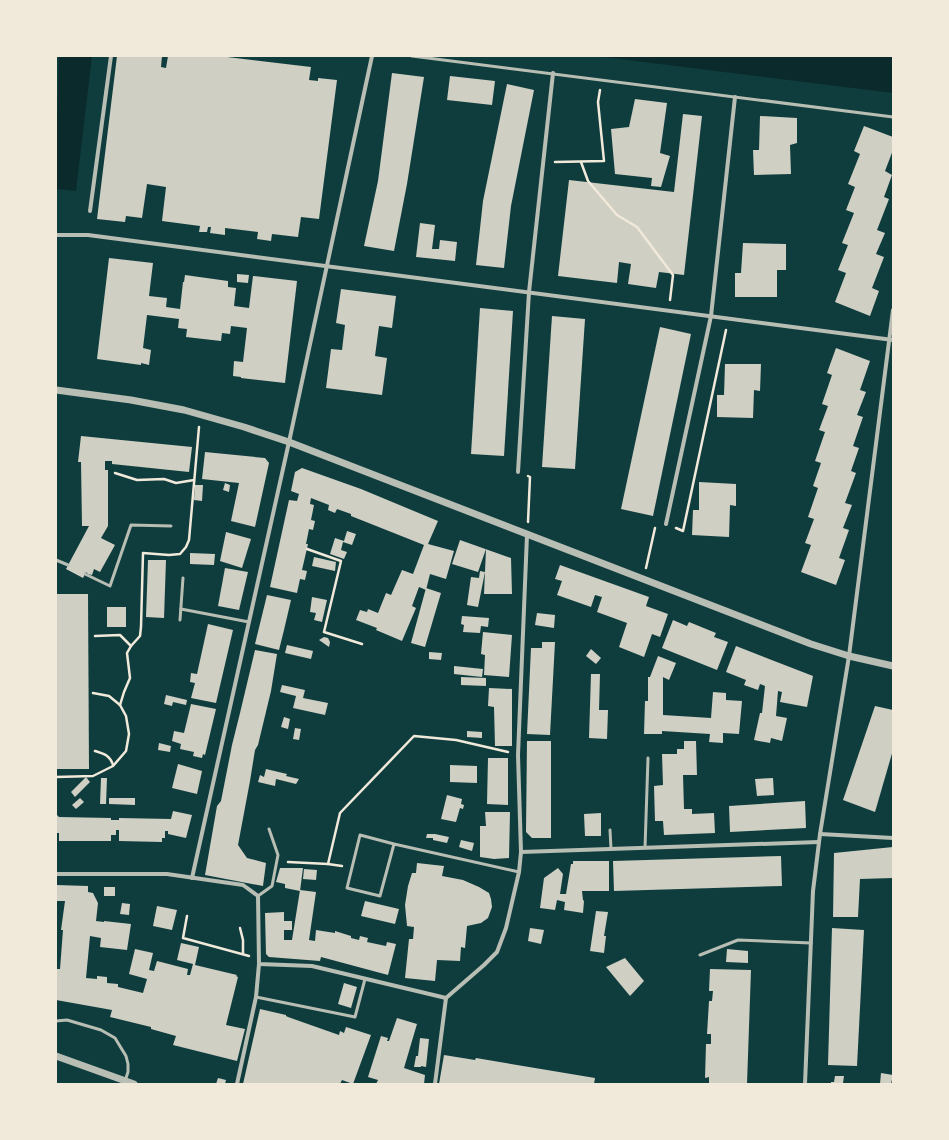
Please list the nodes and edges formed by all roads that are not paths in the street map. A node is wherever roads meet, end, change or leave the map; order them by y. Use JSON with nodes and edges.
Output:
{"nodes":[{"id":1,"x":111,"y":56,"type":"edge"},
{"id":2,"x":372,"y":56,"type":"edge"},
{"id":3,"x":412,"y":56,"type":"edge"},
{"id":4,"x":553,"y":73,"type":"junction"},
{"id":5,"x":735,"y":97,"type":"junction"},
{"id":6,"x":893,"y":117,"type":"edge"},
{"id":7,"x":90,"y":211,"type":"dead end"},
{"id":8,"x":56,"y":235,"type":"edge"},
{"id":9,"x":327,"y":266,"type":"junction"},
{"id":10,"x":529,"y":292,"type":"junction"},
{"id":11,"x":893,"y":310,"type":"edge"},
{"id":12,"x":711,"y":316,"type":"junction"},
{"id":13,"x":891,"y":339,"type":"edge"},
{"id":14,"x":56,"y":390,"type":"edge"},
{"id":15,"x":289,"y":442,"type":"junction"},
{"id":16,"x":518,"y":472,"type":"road end"},
{"id":17,"x":666,"y":524,"type":"road end"},
{"id":18,"x":171,"y":526,"type":"dead end"},
{"id":19,"x":527,"y":535,"type":"junction"},
{"id":20,"x":56,"y":560,"type":"edge"},
{"id":21,"x":68,"y":565,"type":"dead end"},
{"id":22,"x":85,"y":574,"type":"dead end"},
{"id":23,"x":183,"y":578,"type":"dead end"},
{"id":24,"x":181,"y":609,"type":"junction"},
{"id":25,"x":180,"y":620,"type":"dead end"},
{"id":26,"x":249,"y":622,"type":"junction"},
{"id":27,"x":849,"y":656,"type":"junction"},
{"id":28,"x":893,"y":666,"type":"edge"},
{"id":29,"x":648,"y":758,"type":"dead end"},
{"id":30,"x":269,"y":829,"type":"dead end"},
{"id":31,"x":610,"y":830,"type":"dead end"},
{"id":32,"x":820,"y":834,"type":"junction"},
{"id":33,"x":893,"y":838,"type":"edge"},
{"id":34,"x":820,"y":842,"type":"junction"},
{"id":35,"x":394,"y":844,"type":"junction"},
{"id":36,"x":645,"y":848,"type":"junction"},
{"id":37,"x":610,"y":849,"type":"junction"},
{"id":38,"x":521,"y":852,"type":"junction"},
{"id":39,"x":519,"y":872,"type":"junction"},
{"id":40,"x":56,"y":874,"type":"edge"},
{"id":41,"x":192,"y":878,"type":"junction"},
{"id":42,"x":258,"y":896,"type":"junction"},
{"id":43,"x":811,"y":943,"type":"junction"},
{"id":44,"x":700,"y":955,"type":"dead end"},
{"id":45,"x":259,"y":964,"type":"junction"},
{"id":46,"x":365,"y":979,"type":"junction"},
{"id":47,"x":256,"y":997,"type":"junction"},
{"id":48,"x":446,"y":998,"type":"junction"},
{"id":49,"x":56,"y":1021,"type":"edge"},
{"id":50,"x":56,"y":1056,"type":"edge"},
{"id":51,"x":125,"y":1081,"type":"junction"},
{"id":52,"x":134,"y":1084,"type":"edge"},
{"id":53,"x":237,"y":1084,"type":"edge"},
{"id":54,"x":436,"y":1084,"type":"edge"},
{"id":55,"x":805,"y":1084,"type":"edge"}],
"edges":[{"from":1,"to":7,"type":"street"},
{"from":2,"to":9,"type":"street"},
{"from":3,"to":4,"type":"lane"},
{"from":4,"to":5,"type":"lane"},
{"from":4,"to":10,"type":"street"},
{"from":5,"to":6,"type":"lane"},
{"from":5,"to":12,"type":"street"},
{"from":8,"to":9,"type":"street"},
{"from":9,"to":10,"type":"street"},
{"from":9,"to":15,"type":"street"},
{"from":10,"to":12,"type":"street"},
{"from":10,"to":16,"type":"street"},
{"from":11,"to":13,"type":"street"},
{"from":12,"to":13,"type":"street"},
{"from":12,"to":17,"type":"street"},
{"from":13,"to":27,"type":"street"},
{"from":14,"to":15,"type":"street"},
{"from":15,"to":19,"type":"street"},
{"from":15,"to":26,"type":"street"},
{"from":18,"to":22,"type":"lane"},
{"from":19,"to":27,"type":"street"},
{"from":19,"to":38,"type":"street"},
{"from":20,"to":21,"type":"lane"},
{"from":23,"to":24,"type":"lane"},
{"from":24,"to":25,"type":"lane"},
{"from":24,"to":26,"type":"lane"},
{"from":26,"to":41,"type":"street"},
{"from":27,"to":28,"type":"street"},
{"from":27,"to":32,"type":"street"},
{"from":29,"to":36,"type":"lane"},
{"from":30,"to":42,"type":"lane"},
{"from":31,"to":37,"type":"lane"},
{"from":32,"to":33,"type":"street"},
{"from":32,"to":34,"type":"street"},
{"from":34,"to":36,"type":"street"},
{"from":34,"to":43,"type":"street"},
{"from":35,"to":35,"type":"lane"},
{"from":35,"to":39,"type":"lane"},
{"from":36,"to":37,"type":"street"},
{"from":37,"to":38,"type":"street"},
{"from":38,"to":39,"type":"street"},
{"from":39,"to":48,"type":"street"},
{"from":40,"to":41,"type":"street"},
{"from":41,"to":42,"type":"street"},
{"from":42,"to":45,"type":"street"},
{"from":43,"to":44,"type":"lane"},
{"from":43,"to":55,"type":"street"},
{"from":45,"to":46,"type":"street"},
{"from":45,"to":47,"type":"street"},
{"from":46,"to":47,"type":"lane"},
{"from":46,"to":48,"type":"street"},
{"from":47,"to":53,"type":"street"},
{"from":48,"to":54,"type":"street"},
{"from":49,"to":51,"type":"lane"},
{"from":50,"to":51,"type":"street"},
{"from":51,"to":52,"type":"street"}]}
